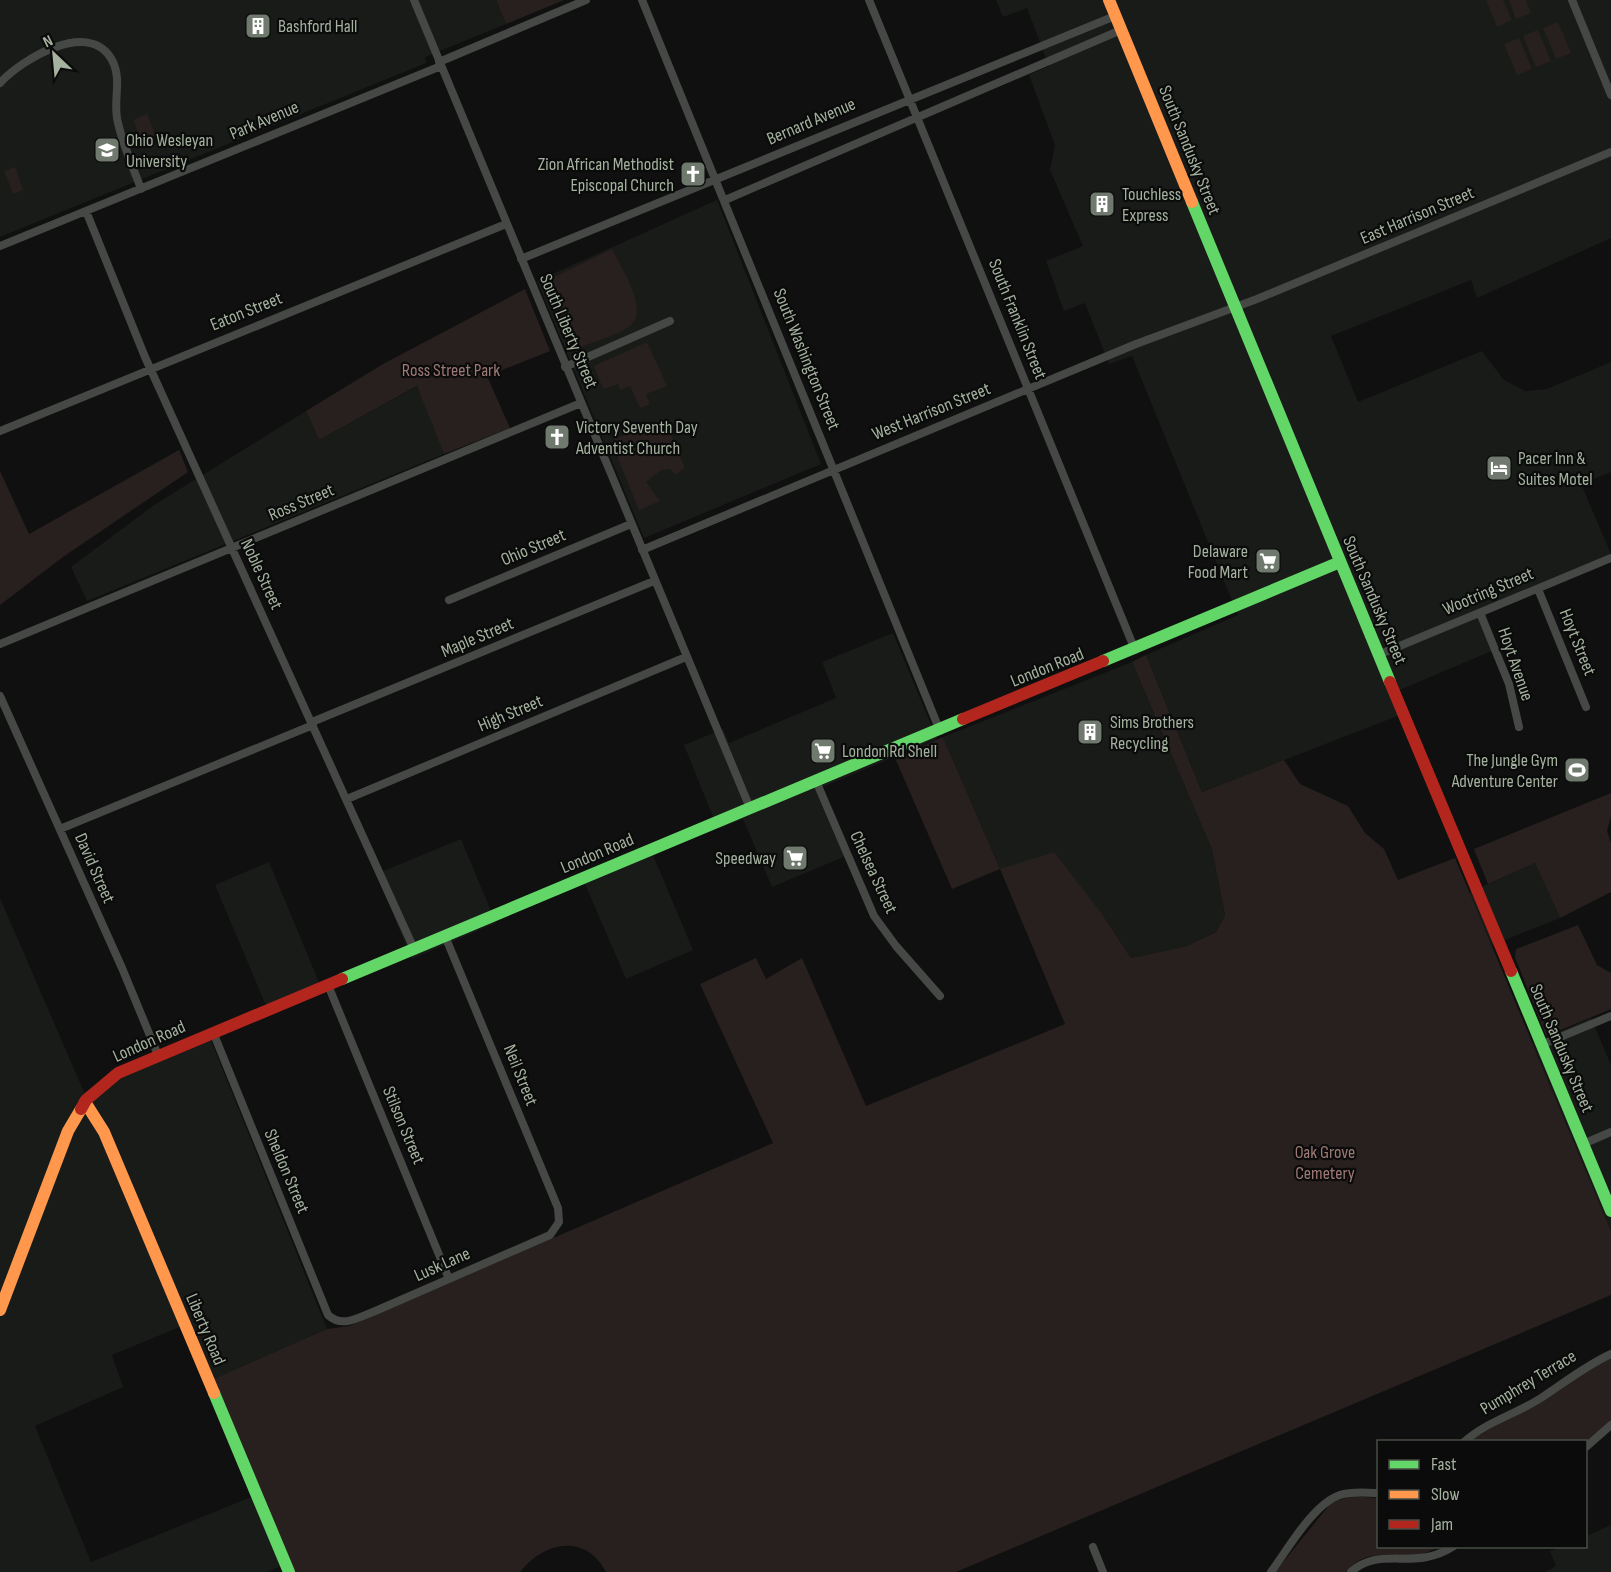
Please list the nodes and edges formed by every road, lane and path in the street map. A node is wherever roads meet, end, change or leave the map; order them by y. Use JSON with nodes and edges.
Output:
{"nodes":[{"id":1,"x":414,"y":0,"type":"edge"},
{"id":2,"x":586,"y":0,"type":"edge"},
{"id":3,"x":642,"y":0,"type":"edge"},
{"id":4,"x":869,"y":0,"type":"edge"},
{"id":5,"x":1109,"y":0,"type":"edge"},
{"id":6,"x":1572,"y":0,"type":"edge"},
{"id":7,"x":1115,"y":16,"type":"junction"},
{"id":8,"x":1121,"y":30,"type":"junction"},
{"id":9,"x":440,"y":64,"type":"junction"},
{"id":10,"x":0,"y":83,"type":"edge"},
{"id":11,"x":1611,"y":95,"type":"edge"},
{"id":12,"x":910,"y":99,"type":"junction"},
{"id":13,"x":918,"y":118,"type":"junction"},
{"id":14,"x":1611,"y":152,"type":"edge"},
{"id":15,"x":716,"y":179,"type":"junction"},
{"id":16,"x":141,"y":189,"type":"junction"},
{"id":17,"x":725,"y":200,"type":"junction"},
{"id":18,"x":86,"y":211,"type":"junction"},
{"id":19,"x":506,"y":224,"type":"junction"},
{"id":20,"x":0,"y":246,"type":"edge"},
{"id":21,"x":521,"y":259,"type":"junction"},
{"id":22,"x":1234,"y":307,"type":"junction"},
{"id":23,"x":670,"y":321,"type":"dead end"},
{"id":24,"x":565,"y":367,"type":"junction"},
{"id":25,"x":150,"y":369,"type":"junction"},
{"id":26,"x":1029,"y":389,"type":"junction"},
{"id":27,"x":581,"y":403,"type":"junction"},
{"id":28,"x":0,"y":431,"type":"edge"},
{"id":29,"x":834,"y":469,"type":"junction"},
{"id":30,"x":630,"y":524,"type":"junction"},
{"id":31,"x":231,"y":548,"type":"junction"},
{"id":32,"x":642,"y":550,"type":"junction"},
{"id":33,"x":1611,"y":558,"type":"edge"},
{"id":34,"x":1340,"y":562,"type":"junction"},
{"id":35,"x":654,"y":581,"type":"junction"},
{"id":36,"x":1538,"y":589,"type":"junction"},
{"id":37,"x":449,"y":600,"type":"dead end"},
{"id":38,"x":1480,"y":613,"type":"junction"},
{"id":39,"x":0,"y":645,"type":"edge"},
{"id":40,"x":1135,"y":650,"type":"junction"},
{"id":41,"x":1378,"y":655,"type":"junction"},
{"id":42,"x":686,"y":657,"type":"junction"},
{"id":43,"x":0,"y":696,"type":"edge"},
{"id":44,"x":1586,"y":707,"type":"dead end"},
{"id":45,"x":313,"y":724,"type":"junction"},
{"id":46,"x":1519,"y":727,"type":"dead end"},
{"id":47,"x":940,"y":731,"type":"junction"},
{"id":48,"x":816,"y":781,"type":"junction"},
{"id":49,"x":347,"y":799,"type":"junction"},
{"id":50,"x":750,"y":808,"type":"junction"},
{"id":51,"x":60,"y":829,"type":"junction"},
{"id":52,"x":445,"y":936,"type":"junction"},
{"id":53,"x":414,"y":949,"type":"junction"},
{"id":54,"x":328,"y":985,"type":"junction"},
{"id":55,"x":940,"y":996,"type":"dead end"},
{"id":56,"x":1611,"y":1016,"type":"edge"},
{"id":57,"x":213,"y":1032,"type":"junction"},
{"id":58,"x":1541,"y":1046,"type":"junction"},
{"id":59,"x":158,"y":1055,"type":"junction"},
{"id":60,"x":85,"y":1102,"type":"junction"},
{"id":61,"x":1611,"y":1132,"type":"edge"},
{"id":62,"x":1583,"y":1144,"type":"junction"},
{"id":63,"x":1611,"y":1211,"type":"edge"},
{"id":64,"x":558,"y":1227,"type":"joint"},
{"id":65,"x":449,"y":1279,"type":"junction"},
{"id":66,"x":0,"y":1310,"type":"edge"},
{"id":67,"x":335,"y":1320,"type":"joint"},
{"id":68,"x":1611,"y":1354,"type":"edge"},
{"id":69,"x":1611,"y":1425,"type":"edge"},
{"id":70,"x":1466,"y":1440,"type":"edge"},
{"id":71,"x":1587,"y":1446,"type":"edge"},
{"id":72,"x":1377,"y":1493,"type":"edge"},
{"id":73,"x":1093,"y":1547,"type":"dead end"},
{"id":74,"x":1450,"y":1548,"type":"edge"},
{"id":75,"x":289,"y":1572,"type":"edge"},
{"id":76,"x":1103,"y":1572,"type":"edge"},
{"id":77,"x":1271,"y":1572,"type":"edge"},
{"id":78,"x":1351,"y":1572,"type":"edge"}],
"edges":[{"from":1,"to":9,"type":"street","name":"South Liberty Street"},
{"from":2,"to":9,"type":"street","name":"Park Avenue"},
{"from":3,"to":15,"type":"street","name":"South Washington Street"},
{"from":4,"to":12,"type":"street","name":"South Franklin Street"},
{"from":5,"to":7,"type":"street","name":"South Sandusky Street"},
{"from":6,"to":11,"type":"street"},
{"from":7,"to":8,"type":"street","name":"South Sandusky Street"},
{"from":7,"to":12,"type":"street","name":"Bernard Avenue"},
{"from":8,"to":13,"type":"street"},
{"from":8,"to":22,"type":"street","name":"South Sandusky Street"},
{"from":9,"to":16,"type":"street","name":"Park Avenue"},
{"from":9,"to":19,"type":"street","name":"South Liberty Street"},
{"from":10,"to":16,"type":"street"},
{"from":12,"to":13,"type":"street","name":"South Franklin Street"},
{"from":12,"to":15,"type":"street","name":"Bernard Avenue"},
{"from":13,"to":17,"type":"street"},
{"from":13,"to":26,"type":"street","name":"South Franklin Street"},
{"from":14,"to":22,"type":"street","name":"East Harrison Street"},
{"from":15,"to":17,"type":"street","name":"South Washington Street"},
{"from":15,"to":21,"type":"street","name":"Bernard Avenue"},
{"from":16,"to":18,"type":"street","name":"Park Avenue"},
{"from":17,"to":29,"type":"street","name":"South Washington Street"},
{"from":18,"to":20,"type":"street","name":"Park Avenue"},
{"from":18,"to":25,"type":"street","name":"Noble Street"},
{"from":19,"to":21,"type":"street","name":"South Liberty Street"},
{"from":19,"to":25,"type":"street","name":"Eaton Street"},
{"from":21,"to":24,"type":"street","name":"South Liberty Street"},
{"from":22,"to":26,"type":"street","name":"West Harrison Street"},
{"from":22,"to":34,"type":"street","name":"South Sandusky Street"},
{"from":23,"to":24,"type":"street"},
{"from":24,"to":27,"type":"street","name":"South Liberty Street"},
{"from":25,"to":28,"type":"street","name":"Eaton Street"},
{"from":25,"to":31,"type":"street","name":"Noble Street"},
{"from":26,"to":29,"type":"street","name":"West Harrison Street"},
{"from":26,"to":40,"type":"street","name":"South Franklin Street"},
{"from":27,"to":30,"type":"street","name":"South Liberty Street"},
{"from":27,"to":31,"type":"street","name":"Ross Street"},
{"from":29,"to":32,"type":"street","name":"West Harrison Street"},
{"from":29,"to":47,"type":"street","name":"South Washington Street"},
{"from":30,"to":32,"type":"street","name":"South Liberty Street"},
{"from":30,"to":37,"type":"street","name":"Ohio Street"},
{"from":31,"to":39,"type":"street","name":"Ross Street"},
{"from":31,"to":45,"type":"street","name":"Noble Street"},
{"from":32,"to":35,"type":"street","name":"South Liberty Street"},
{"from":33,"to":36,"type":"street","name":"Wootring Street"},
{"from":34,"to":40,"type":"street","name":"London Road"},
{"from":34,"to":41,"type":"street","name":"South Sandusky Street"},
{"from":35,"to":42,"type":"street","name":"South Liberty Street"},
{"from":35,"to":45,"type":"street","name":"Maple Street"},
{"from":36,"to":38,"type":"street","name":"Wootring Street"},
{"from":36,"to":44,"type":"street","name":"Hoyt Street"},
{"from":38,"to":41,"type":"street","name":"Wootring Street"},
{"from":38,"to":46,"type":"street","name":"Hoyt Avenue"},
{"from":40,"to":47,"type":"street","name":"London Road"},
{"from":41,"to":58,"type":"street","name":"South Sandusky Street"},
{"from":42,"to":49,"type":"street","name":"High Street"},
{"from":42,"to":50,"type":"street","name":"South Liberty Street"},
{"from":43,"to":51,"type":"street","name":"David Street"},
{"from":45,"to":49,"type":"street","name":"Noble Street"},
{"from":45,"to":51,"type":"street","name":"Maple Street"},
{"from":47,"to":48,"type":"street","name":"London Road"},
{"from":48,"to":50,"type":"street","name":"London Road"},
{"from":48,"to":55,"type":"street","name":"Chelsea Street"},
{"from":49,"to":53,"type":"street","name":"Noble Street"},
{"from":50,"to":52,"type":"street","name":"London Road"},
{"from":51,"to":59,"type":"street","name":"David Street"},
{"from":52,"to":53,"type":"street","name":"London Road"},
{"from":52,"to":64,"type":"street","name":"Neil Street"},
{"from":53,"to":54,"type":"street","name":"London Road"},
{"from":54,"to":57,"type":"street","name":"London Road"},
{"from":54,"to":65,"type":"street","name":"Stilson Street"},
{"from":56,"to":58,"type":"street"},
{"from":57,"to":59,"type":"street","name":"London Road"},
{"from":57,"to":67,"type":"street","name":"Sheldon Street"},
{"from":58,"to":62,"type":"street","name":"South Sandusky Street"},
{"from":59,"to":60,"type":"street","name":"London Road"},
{"from":60,"to":66,"type":"street","name":"London Road"},
{"from":60,"to":75,"type":"street","name":"Liberty Road"},
{"from":61,"to":62,"type":"street"},
{"from":62,"to":63,"type":"street","name":"South Sandusky Street"},
{"from":64,"to":65,"type":"street","name":"Lusk Lane"},
{"from":65,"to":67,"type":"street","name":"Lusk Lane"},
{"from":68,"to":70,"type":"street","name":"Pumphrey Terrace"},
{"from":69,"to":71,"type":"street"},
{"from":72,"to":77,"type":"street"},
{"from":73,"to":76,"type":"street"},
{"from":74,"to":78,"type":"street"}]}
